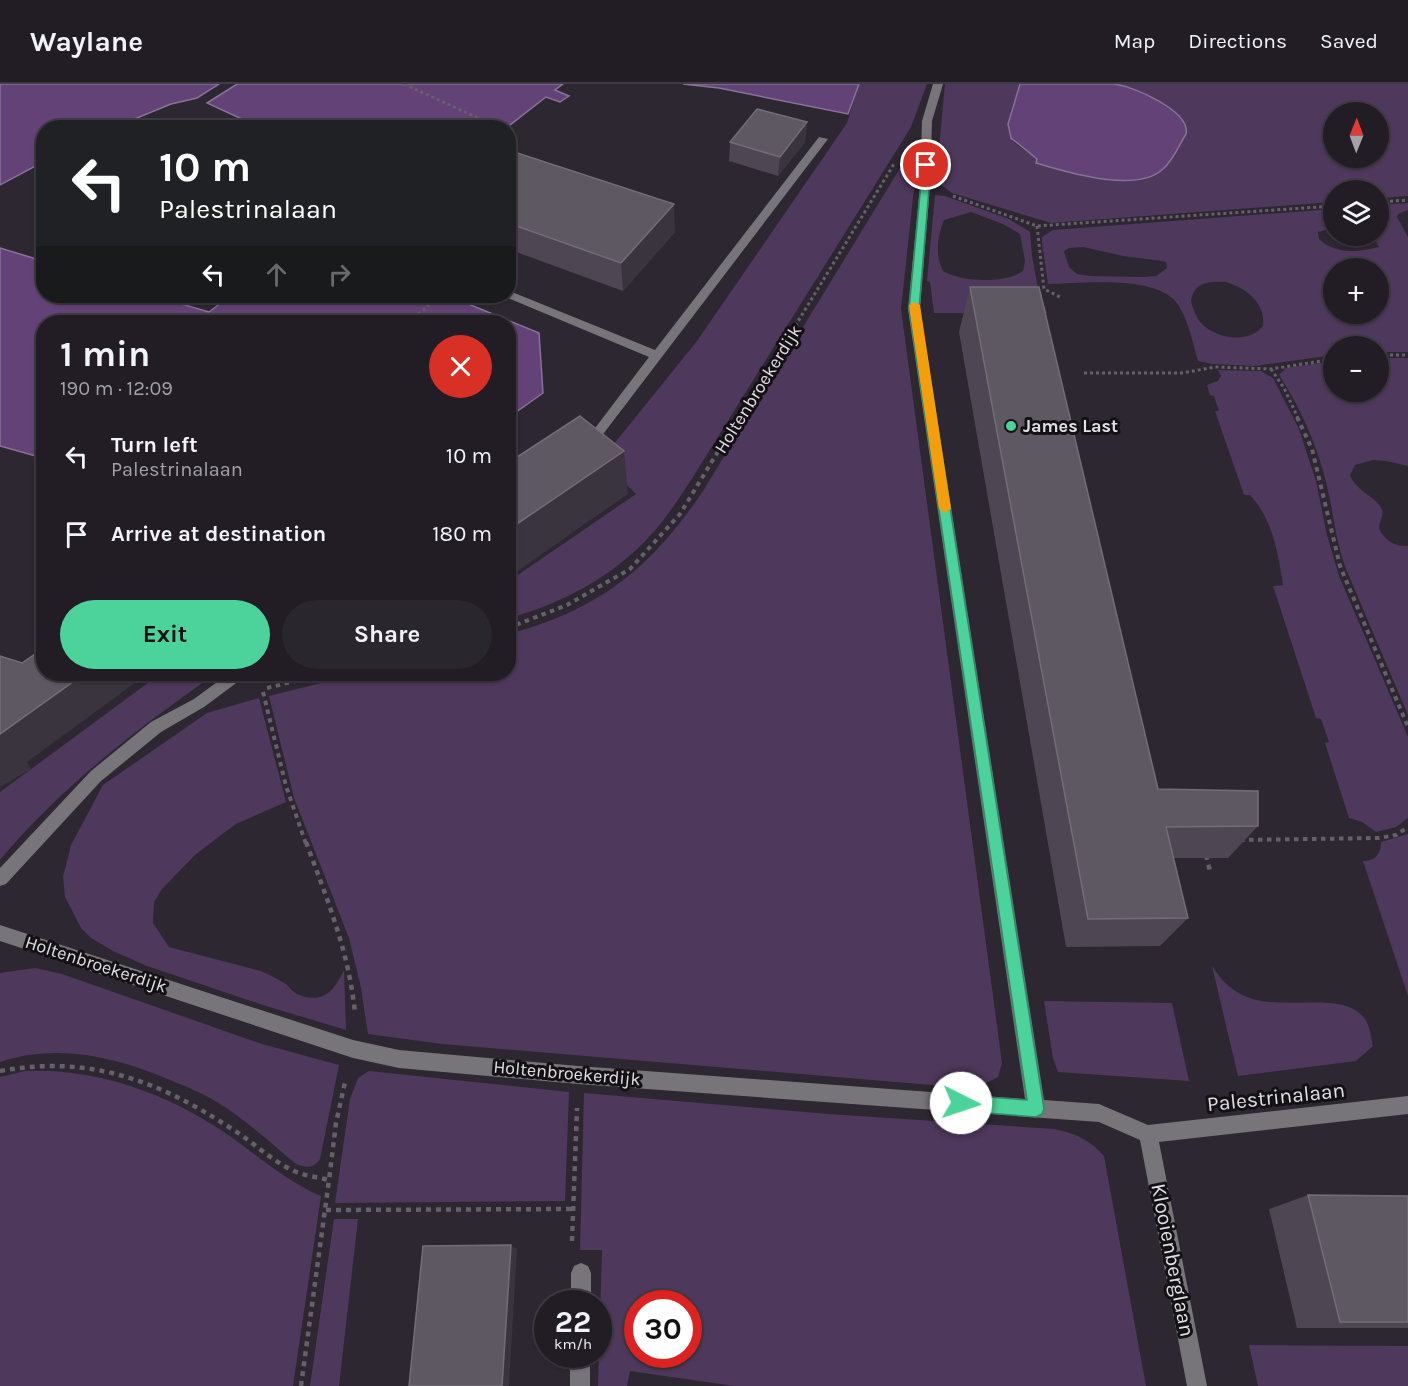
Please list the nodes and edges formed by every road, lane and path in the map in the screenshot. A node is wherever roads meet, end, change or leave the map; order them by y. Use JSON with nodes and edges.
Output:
{"nodes":[{"id":1,"x":404,"y":84,"type":"edge"},
{"id":2,"x":938,"y":84,"type":"edge"},
{"id":3,"x":483,"y":120,"type":"edge"},
{"id":4,"x":927,"y":121,"type":"junction"},
{"id":5,"x":823,"y":139,"type":"dead end"},
{"id":6,"x":925,"y":186,"type":"junction"},
{"id":7,"x":1408,"y":200,"type":"edge"},
{"id":8,"x":1389,"y":201,"type":"edge"},
{"id":9,"x":1323,"y":207,"type":"edge"},
{"id":10,"x":1037,"y":226,"type":"junction"},
{"id":11,"x":516,"y":298,"type":"edge"},
{"id":12,"x":1062,"y":298,"type":"dead end"},
{"id":13,"x":432,"y":303,"type":"edge"},
{"id":14,"x":209,"y":312,"type":"dead end"},
{"id":15,"x":205,"y":315,"type":"edge"},
{"id":16,"x":417,"y":315,"type":"edge"},
{"id":17,"x":1389,"y":355,"type":"edge"},
{"id":18,"x":1408,"y":355,"type":"edge"},
{"id":19,"x":657,"y":356,"type":"junction"},
{"id":20,"x":1323,"y":360,"type":"edge"},
{"id":21,"x":1271,"y":369,"type":"junction"},
{"id":22,"x":1084,"y":373,"type":"dead end"},
{"id":23,"x":577,"y":454,"type":"edge"},
{"id":24,"x":516,"y":625,"type":"edge"},
{"id":25,"x":229,"y":681,"type":"edge"},
{"id":26,"x":1408,"y":727,"type":"edge"},
{"id":27,"x":1408,"y":827,"type":"edge"},
{"id":28,"x":1238,"y":840,"type":"edge"},
{"id":29,"x":1205,"y":850,"type":"edge"},
{"id":30,"x":1210,"y":871,"type":"edge"},
{"id":31,"x":0,"y":879,"type":"edge"},
{"id":32,"x":0,"y":933,"type":"edge"},
{"id":33,"x":578,"y":1075,"type":"junction"},
{"id":34,"x":1408,"y":1106,"type":"edge"},
{"id":35,"x":1036,"y":1109,"type":"junction"},
{"id":36,"x":1148,"y":1134,"type":"junction"},
{"id":37,"x":329,"y":1180,"type":"dead end"},
{"id":38,"x":573,"y":1209,"type":"junction"},
{"id":39,"x":326,"y":1210,"type":"junction"},
{"id":40,"x":581,"y":1273,"type":"joint"},
{"id":41,"x":581,"y":1290,"type":"edge"},
{"id":42,"x":580,"y":1368,"type":"edge"},
{"id":43,"x":301,"y":1386,"type":"edge"},
{"id":44,"x":580,"y":1386,"type":"edge"},
{"id":45,"x":1197,"y":1386,"type":"edge"}],
"edges":[{"from":1,"to":3,"type":"path"},
{"from":2,"to":4,"type":"street"},
{"from":4,"to":6,"type":"street"},
{"from":4,"to":24,"type":"path","name":"Holtenbroekerdijk"},
{"from":5,"to":19,"type":"street"},
{"from":6,"to":10,"type":"path"},
{"from":6,"to":35,"type":"street"},
{"from":7,"to":8,"type":"path"},
{"from":9,"to":10,"type":"path"},
{"from":10,"to":12,"type":"path"},
{"from":11,"to":19,"type":"street"},
{"from":13,"to":16,"type":"path"},
{"from":14,"to":15,"type":"path"},
{"from":17,"to":18,"type":"path"},
{"from":19,"to":23,"type":"street"},
{"from":20,"to":21,"type":"path"},
{"from":21,"to":22,"type":"path"},
{"from":21,"to":26,"type":"path"},
{"from":25,"to":31,"type":"street"},
{"from":27,"to":28,"type":"path"},
{"from":29,"to":30,"type":"path"},
{"from":32,"to":33,"type":"street","name":"Holtenbroekerdijk"},
{"from":33,"to":35,"type":"street","name":"Holtenbroekerdijk"},
{"from":33,"to":38,"type":"path"},
{"from":34,"to":36,"type":"street","name":"Palestrinalaan"},
{"from":35,"to":36,"type":"street","name":"Holtenbroekerdijk"},
{"from":36,"to":45,"type":"street","name":"Klooienberglaan"},
{"from":37,"to":39,"type":"path"},
{"from":38,"to":39,"type":"path"},
{"from":38,"to":40,"type":"path"},
{"from":39,"to":43,"type":"path"},
{"from":40,"to":41,"type":"street"},
{"from":42,"to":44,"type":"street"}]}
